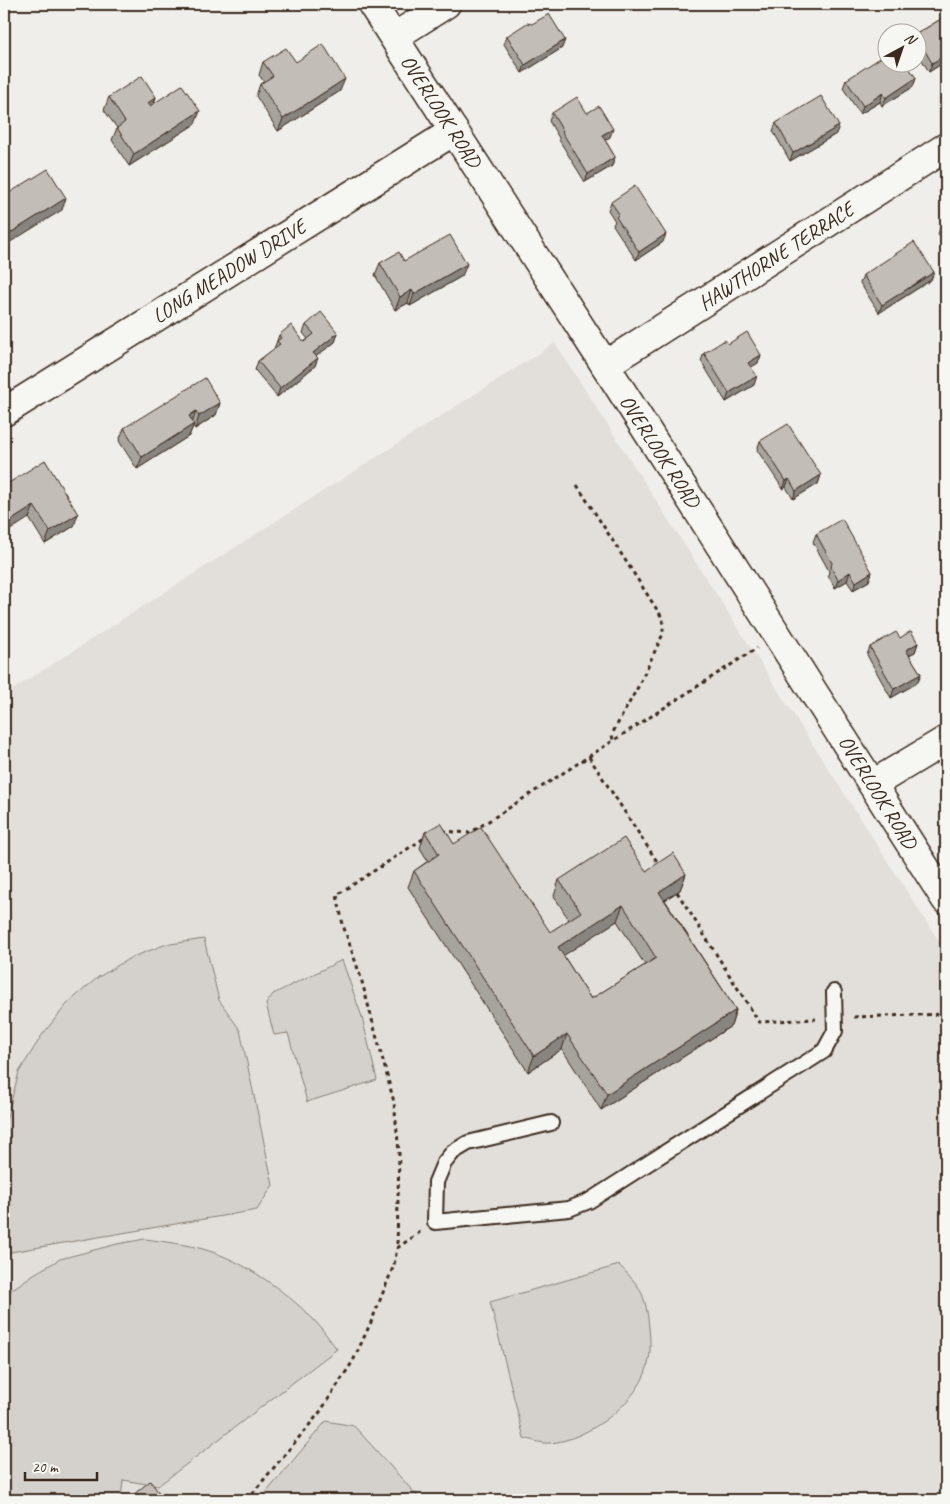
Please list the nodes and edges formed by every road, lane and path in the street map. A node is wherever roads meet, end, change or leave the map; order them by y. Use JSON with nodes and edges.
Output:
{"nodes":[{"id":1,"x":372,"y":4,"type":"edge"},
{"id":2,"x":446,"y":4,"type":"edge"},
{"id":3,"x":394,"y":38,"type":"junction"},
{"id":4,"x":454,"y":131,"type":"junction"},
{"id":5,"x":946,"y":147,"type":"edge"},
{"id":6,"x":605,"y":365,"type":"junction"},
{"id":7,"x":4,"y":412,"type":"edge"},
{"id":8,"x":577,"y":485,"type":"dead end"},
{"id":9,"x":759,"y":647,"type":"dead end"},
{"id":10,"x":946,"y":740,"type":"edge"},
{"id":11,"x":613,"y":741,"type":"junction"},
{"id":12,"x":589,"y":757,"type":"junction"},
{"id":13,"x":873,"y":784,"type":"junction"},
{"id":14,"x":435,"y":830,"type":"edge"},
{"id":15,"x":427,"y":836,"type":"edge"},
{"id":16,"x":663,"y":872,"type":"edge"},
{"id":17,"x":677,"y":892,"type":"edge"},
{"id":18,"x":946,"y":900,"type":"edge"},
{"id":19,"x":834,"y":992,"type":"dead end"},
{"id":20,"x":946,"y":1014,"type":"edge"},
{"id":21,"x":834,"y":1018,"type":"junction"},
{"id":22,"x":551,"y":1123,"type":"dead end"},
{"id":23,"x":435,"y":1222,"type":"junction"},
{"id":24,"x":397,"y":1248,"type":"junction"},
{"id":25,"x":247,"y":1500,"type":"edge"}],
"edges":[{"from":1,"to":3,"type":"street","name":"OVERLOOK ROAD"},
{"from":2,"to":3,"type":"street"},
{"from":3,"to":4,"type":"street","name":"OVERLOOK ROAD"},
{"from":4,"to":6,"type":"street","name":"OVERLOOK ROAD"},
{"from":4,"to":7,"type":"street","name":"LONG MEADOW DRIVE"},
{"from":5,"to":6,"type":"street","name":"HAWTHORNE TERRACE"},
{"from":6,"to":13,"type":"street","name":"OVERLOOK ROAD"},
{"from":8,"to":11,"type":"path"},
{"from":9,"to":11,"type":"path"},
{"from":10,"to":13,"type":"street"},
{"from":11,"to":12,"type":"path"},
{"from":12,"to":14,"type":"path"},
{"from":12,"to":16,"type":"path"},
{"from":13,"to":18,"type":"street","name":"OVERLOOK ROAD"},
{"from":15,"to":24,"type":"path"},
{"from":17,"to":21,"type":"path"},
{"from":19,"to":21,"type":"lane"},
{"from":20,"to":21,"type":"path"},
{"from":21,"to":23,"type":"lane"},
{"from":22,"to":23,"type":"lane"},
{"from":23,"to":24,"type":"path"},
{"from":24,"to":25,"type":"path"}]}
